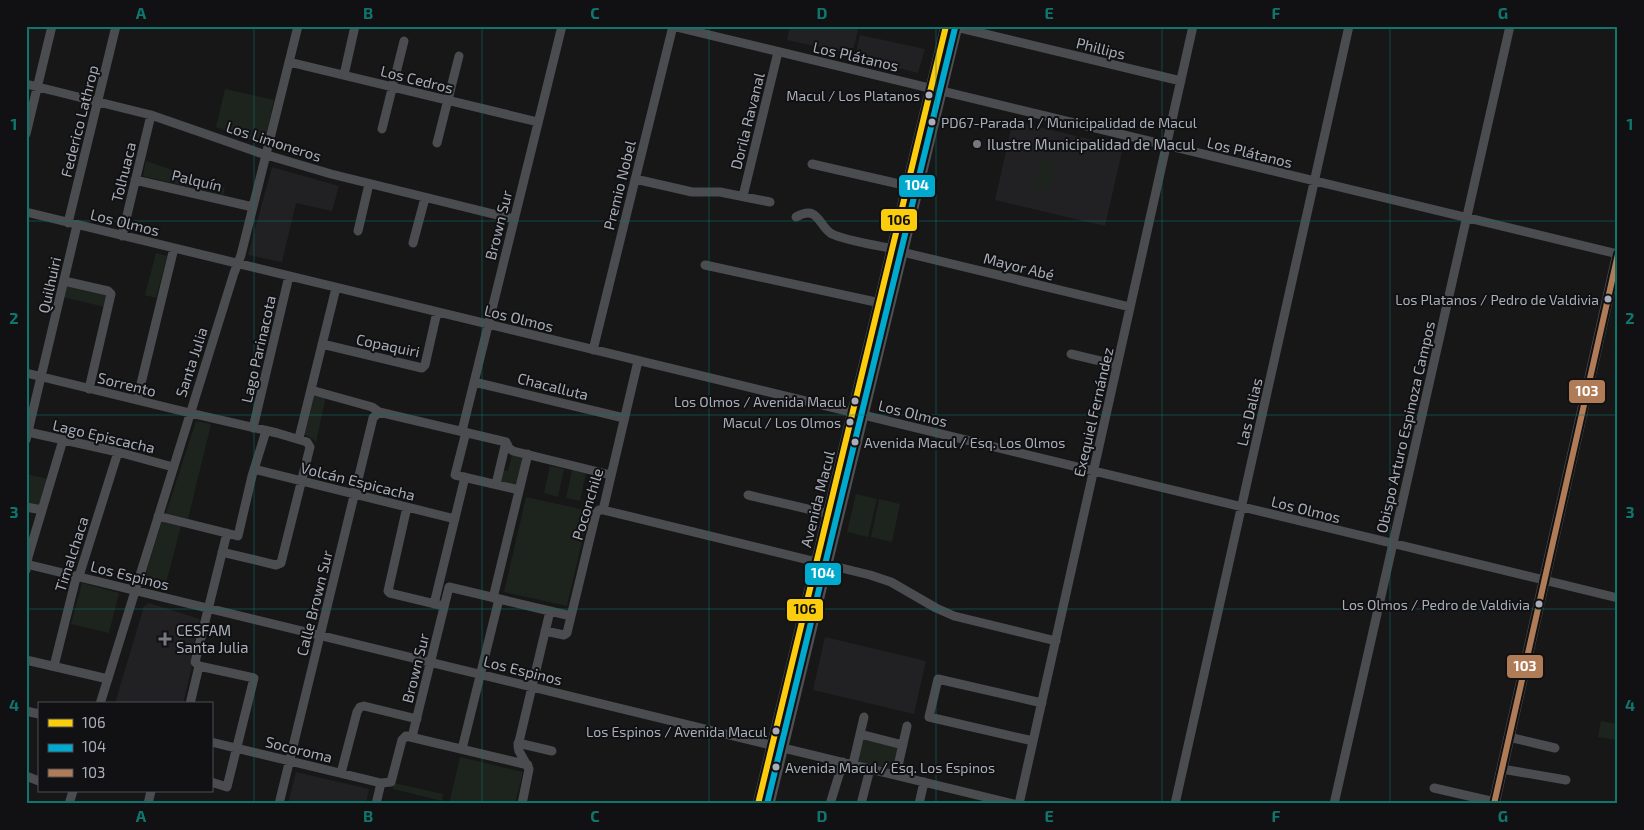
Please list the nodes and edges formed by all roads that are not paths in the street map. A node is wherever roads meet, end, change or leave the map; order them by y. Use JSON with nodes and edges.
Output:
{"nodes":[{"id":1,"x":52,"y":26,"type":"edge"},
{"id":2,"x":116,"y":26,"type":"edge"},
{"id":3,"x":298,"y":26,"type":"edge"},
{"id":4,"x":356,"y":26,"type":"edge"},
{"id":5,"x":562,"y":26,"type":"edge"},
{"id":6,"x":673,"y":26,"type":"edge"},
{"id":7,"x":1193,"y":26,"type":"edge"},
{"id":8,"x":1349,"y":26,"type":"edge"},
{"id":9,"x":1510,"y":26,"type":"edge"},
{"id":10,"x":953,"y":27,"type":"edge"},
{"id":11,"x":404,"y":41,"type":"dead end"},
{"id":12,"x":778,"y":52,"type":"junction"},
{"id":13,"x":459,"y":56,"type":"dead end"},
{"id":14,"x":289,"y":62,"type":"junction"},
{"id":15,"x":344,"y":75,"type":"junction"},
{"id":16,"x":1181,"y":81,"type":"junction"},
{"id":17,"x":26,"y":84,"type":"edge"},
{"id":18,"x":38,"y":87,"type":"junction"},
{"id":19,"x":393,"y":87,"type":"junction"},
{"id":20,"x":936,"y":90,"type":"junction"},
{"id":21,"x":448,"y":100,"type":"junction"},
{"id":22,"x":98,"y":101,"type":"junction"},
{"id":23,"x":151,"y":115,"type":"junction"},
{"id":24,"x":538,"y":122,"type":"junction"},
{"id":25,"x":382,"y":129,"type":"dead end"},
{"id":26,"x":26,"y":134,"type":"edge"},
{"id":27,"x":436,"y":144,"type":"dead end"},
{"id":28,"x":1166,"y":146,"type":"junction"},
{"id":29,"x":266,"y":155,"type":"junction"},
{"id":30,"x":812,"y":164,"type":"dead end"},
{"id":31,"x":635,"y":179,"type":"junction"},
{"id":32,"x":136,"y":180,"type":"junction"},
{"id":33,"x":1314,"y":182,"type":"junction"},
{"id":34,"x":369,"y":184,"type":"junction"},
{"id":35,"x":908,"y":186,"type":"junction"},
{"id":36,"x":743,"y":196,"type":"junction"},
{"id":37,"x":425,"y":198,"type":"junction"},
{"id":38,"x":770,"y":202,"type":"dead end"},
{"id":39,"x":253,"y":207,"type":"junction"},
{"id":40,"x":26,"y":213,"type":"edge"},
{"id":41,"x":796,"y":217,"type":"dead end"},
{"id":42,"x":1467,"y":218,"type":"junction"},
{"id":43,"x":514,"y":219,"type":"junction"},
{"id":44,"x":72,"y":224,"type":"junction"},
{"id":45,"x":358,"y":231,"type":"dead end"},
{"id":46,"x":122,"y":236,"type":"junction"},
{"id":47,"x":413,"y":243,"type":"dead end"},
{"id":48,"x":174,"y":248,"type":"junction"},
{"id":49,"x":897,"y":251,"type":"junction"},
{"id":50,"x":1618,"y":254,"type":"edge"},
{"id":51,"x":238,"y":264,"type":"junction"},
{"id":52,"x":705,"y":265,"type":"dead end"},
{"id":53,"x":289,"y":276,"type":"junction"},
{"id":54,"x":64,"y":281,"type":"junction"},
{"id":55,"x":336,"y":288,"type":"junction"},
{"id":56,"x":884,"y":304,"type":"junction"},
{"id":57,"x":1130,"y":307,"type":"junction"},
{"id":58,"x":437,"y":312,"type":"junction"},
{"id":59,"x":488,"y":325,"type":"junction"},
{"id":60,"x":322,"y":344,"type":"junction"},
{"id":61,"x":593,"y":350,"type":"junction"},
{"id":62,"x":1072,"y":354,"type":"dead end"},
{"id":63,"x":638,"y":361,"type":"junction"},
{"id":64,"x":1117,"y":365,"type":"junction"},
{"id":65,"x":26,"y":373,"type":"edge"},
{"id":66,"x":41,"y":377,"type":"junction"},
{"id":67,"x":474,"y":382,"type":"junction"},
{"id":68,"x":89,"y":389,"type":"junction"},
{"id":69,"x":311,"y":390,"type":"junction"},
{"id":70,"x":136,"y":400,"type":"junction"},
{"id":71,"x":379,"y":412,"type":"junction"},
{"id":72,"x":190,"y":413,"type":"junction"},
{"id":73,"x":858,"y":414,"type":"junction"},
{"id":74,"x":624,"y":418,"type":"junction"},
{"id":75,"x":253,"y":428,"type":"junction"},
{"id":76,"x":266,"y":431,"type":"junction"},
{"id":77,"x":464,"y":432,"type":"junction"},
{"id":78,"x":27,"y":436,"type":"edge"},
{"id":79,"x":299,"y":438,"type":"junction"},
{"id":80,"x":63,"y":440,"type":"junction"},
{"id":81,"x":506,"y":442,"type":"junction"},
{"id":82,"x":118,"y":452,"type":"junction"},
{"id":83,"x":528,"y":454,"type":"junction"},
{"id":84,"x":173,"y":467,"type":"junction"},
{"id":85,"x":254,"y":469,"type":"junction"},
{"id":86,"x":1093,"y":471,"type":"junction"},
{"id":87,"x":611,"y":475,"type":"junction"},
{"id":88,"x":466,"y":478,"type":"junction"},
{"id":89,"x":302,"y":481,"type":"junction"},
{"id":90,"x":496,"y":484,"type":"junction"},
{"id":91,"x":519,"y":490,"type":"junction"},
{"id":92,"x":354,"y":494,"type":"junction"},
{"id":93,"x":748,"y":495,"type":"dead end"},
{"id":94,"x":26,"y":507,"type":"edge"},
{"id":95,"x":407,"y":507,"type":"junction"},
{"id":96,"x":1242,"y":507,"type":"junction"},
{"id":97,"x":42,"y":510,"type":"junction"},
{"id":98,"x":602,"y":510,"type":"junction"},
{"id":99,"x":829,"y":514,"type":"junction"},
{"id":100,"x":158,"y":516,"type":"junction"},
{"id":101,"x":455,"y":519,"type":"junction"},
{"id":102,"x":227,"y":533,"type":"junction"},
{"id":103,"x":1393,"y":544,"type":"junction"},
{"id":104,"x":222,"y":552,"type":"junction"},
{"id":105,"x":822,"y":563,"type":"junction"},
{"id":106,"x":26,"y":566,"type":"edge"},
{"id":107,"x":78,"y":576,"type":"junction"},
{"id":108,"x":1544,"y":580,"type":"junction"},
{"id":109,"x":135,"y":590,"type":"junction"},
{"id":110,"x":496,"y":598,"type":"junction"},
{"id":111,"x":1618,"y":598,"type":"edge"},
{"id":112,"x":434,"y":604,"type":"junction"},
{"id":113,"x":444,"y":606,"type":"junction"},
{"id":114,"x":208,"y":608,"type":"junction"},
{"id":115,"x":550,"y":611,"type":"junction"},
{"id":116,"x":571,"y":616,"type":"junction"},
{"id":117,"x":545,"y":631,"type":"junction"},
{"id":118,"x":320,"y":635,"type":"junction"},
{"id":119,"x":1056,"y":641,"type":"junction"},
{"id":120,"x":26,"y":660,"type":"edge"},
{"id":121,"x":430,"y":662,"type":"junction"},
{"id":122,"x":54,"y":666,"type":"junction"},
{"id":123,"x":199,"y":666,"type":"junction"},
{"id":124,"x":480,"y":674,"type":"junction"},
{"id":125,"x":108,"y":679,"type":"junction"},
{"id":126,"x":532,"y":686,"type":"junction"},
{"id":127,"x":101,"y":702,"type":"edge"},
{"id":128,"x":190,"y":702,"type":"edge"},
{"id":129,"x":1042,"y":704,"type":"junction"},
{"id":130,"x":864,"y":717,"type":"dead end"},
{"id":131,"x":417,"y":719,"type":"junction"},
{"id":132,"x":907,"y":726,"type":"dead end"},
{"id":133,"x":860,"y":734,"type":"junction"},
{"id":134,"x":412,"y":737,"type":"junction"},
{"id":135,"x":1509,"y":738,"type":"junction"},
{"id":136,"x":1033,"y":741,"type":"junction"},
{"id":137,"x":212,"y":742,"type":"edge"},
{"id":138,"x":518,"y":743,"type":"junction"},
{"id":139,"x":903,"y":745,"type":"junction"},
{"id":140,"x":778,"y":746,"type":"junction"},
{"id":141,"x":237,"y":748,"type":"junction"},
{"id":142,"x":1555,"y":748,"type":"dead end"},
{"id":143,"x":462,"y":749,"type":"junction"},
{"id":144,"x":552,"y":751,"type":"dead end"},
{"id":145,"x":289,"y":760,"type":"junction"},
{"id":146,"x":848,"y":763,"type":"junction"},
{"id":147,"x":528,"y":766,"type":"junction"},
{"id":148,"x":870,"y":769,"type":"junction"},
{"id":149,"x":1502,"y":769,"type":"junction"},
{"id":150,"x":342,"y":773,"type":"junction"},
{"id":151,"x":896,"y":775,"type":"junction"},
{"id":152,"x":26,"y":776,"type":"edge"},
{"id":153,"x":1566,"y":780,"type":"dead end"},
{"id":154,"x":38,"y":781,"type":"edge"},
{"id":155,"x":212,"y":782,"type":"edge"},
{"id":156,"x":924,"y":782,"type":"junction"},
{"id":157,"x":381,"y":783,"type":"junction"},
{"id":158,"x":1434,"y":788,"type":"dead end"},
{"id":159,"x":1495,"y":803,"type":"edge"},
{"id":160,"x":279,"y":804,"type":"edge"},
{"id":161,"x":376,"y":804,"type":"edge"},
{"id":162,"x":522,"y":804,"type":"edge"},
{"id":163,"x":758,"y":804,"type":"edge"},
{"id":164,"x":769,"y":804,"type":"edge"},
{"id":165,"x":830,"y":804,"type":"edge"},
{"id":166,"x":861,"y":804,"type":"edge"},
{"id":167,"x":919,"y":804,"type":"edge"},
{"id":168,"x":1014,"y":804,"type":"edge"},
{"id":169,"x":1019,"y":804,"type":"edge"},
{"id":170,"x":1175,"y":804,"type":"edge"},
{"id":171,"x":1334,"y":804,"type":"edge"}],
"edges":[{"from":1,"to":18,"type":"street"},
{"from":2,"to":22,"type":"street","name":"Federico Lathrop"},
{"from":3,"to":14,"type":"street","name":"Santa Julia"},
{"from":4,"to":15,"type":"street"},
{"from":5,"to":24,"type":"street","name":"Brown Sur"},
{"from":6,"to":12,"type":"street","name":"Los Plátanos"},
{"from":6,"to":31,"type":"street","name":"Premio Nobel"},
{"from":7,"to":16,"type":"street","name":"Exequiel Fernández"},
{"from":8,"to":33,"type":"street","name":"Las Dalias"},
{"from":9,"to":42,"type":"street","name":"Obispo Arturo Espinoza Campos"},
{"from":10,"to":16,"type":"street","name":"Phillips"},
{"from":10,"to":20,"type":"main road","name":"Avenida Macul"},
{"from":11,"to":19,"type":"street"},
{"from":12,"to":20,"type":"street","name":"Los Plátanos"},
{"from":12,"to":36,"type":"street","name":"Dorila Ravanal"},
{"from":13,"to":21,"type":"street"},
{"from":14,"to":15,"type":"street","name":"Los Cedros"},
{"from":14,"to":29,"type":"street","name":"Santa Julia"},
{"from":15,"to":19,"type":"street","name":"Los Cedros"},
{"from":16,"to":28,"type":"street","name":"Exequiel Fernández"},
{"from":17,"to":18,"type":"street","name":"Los Limoneros"},
{"from":18,"to":22,"type":"street","name":"Los Limoneros"},
{"from":18,"to":26,"type":"street"},
{"from":19,"to":21,"type":"street","name":"Los Cedros"},
{"from":19,"to":25,"type":"street"},
{"from":20,"to":28,"type":"street","name":"Los Plátanos"},
{"from":20,"to":35,"type":"main road","name":"Avenida Macul"},
{"from":20,"to":49,"type":"main road","name":"Avenida Macul"},
{"from":21,"to":24,"type":"street","name":"Los Cedros"},
{"from":21,"to":27,"type":"street"},
{"from":22,"to":23,"type":"street","name":"Los Limoneros"},
{"from":22,"to":44,"type":"street","name":"Federico Lathrop"},
{"from":23,"to":29,"type":"street","name":"Los Limoneros"},
{"from":23,"to":32,"type":"street","name":"Tolhuaca"},
{"from":24,"to":43,"type":"street","name":"Brown Sur"},
{"from":28,"to":33,"type":"street","name":"Los Plátanos"},
{"from":28,"to":57,"type":"street","name":"Exequiel Fernández"},
{"from":29,"to":34,"type":"street","name":"Los Limoneros"},
{"from":29,"to":39,"type":"street","name":"Santa Julia"},
{"from":30,"to":35,"type":"street"},
{"from":31,"to":36,"type":"street"},
{"from":31,"to":61,"type":"street","name":"Premio Nobel"},
{"from":32,"to":39,"type":"street","name":"Palquín"},
{"from":32,"to":46,"type":"street","name":"Tolhuaca"},
{"from":33,"to":42,"type":"street","name":"Los Plátanos"},
{"from":33,"to":96,"type":"street","name":"Las Dalias"},
{"from":34,"to":37,"type":"street","name":"Los Limoneros"},
{"from":34,"to":45,"type":"street"},
{"from":35,"to":49,"type":"main road","name":"Avenida Macul"},
{"from":36,"to":38,"type":"street"},
{"from":37,"to":43,"type":"street","name":"Los Limoneros"},
{"from":37,"to":47,"type":"street"},
{"from":39,"to":51,"type":"street","name":"Santa Julia"},
{"from":40,"to":44,"type":"street","name":"Los Olmos"},
{"from":41,"to":49,"type":"street","name":"Mayor Abé"},
{"from":42,"to":50,"type":"street","name":"Los Plátanos"},
{"from":42,"to":103,"type":"street","name":"Obispo Arturo Espinoza Campos"},
{"from":43,"to":59,"type":"street","name":"Brown Sur"},
{"from":44,"to":46,"type":"street","name":"Los Olmos"},
{"from":44,"to":54,"type":"street","name":"Quilhuiri"},
{"from":46,"to":48,"type":"street","name":"Los Olmos"},
{"from":48,"to":51,"type":"street","name":"Los Olmos"},
{"from":48,"to":70,"type":"street"},
{"from":49,"to":56,"type":"main road","name":"Avenida Macul"},
{"from":49,"to":57,"type":"street","name":"Mayor Abé"},
{"from":50,"to":108,"type":"main road"},
{"from":51,"to":53,"type":"street","name":"Los Olmos"},
{"from":51,"to":72,"type":"street","name":"Santa Julia"},
{"from":52,"to":56,"type":"street"},
{"from":53,"to":55,"type":"street","name":"Los Olmos"},
{"from":53,"to":75,"type":"street","name":"Lago Parinacota"},
{"from":54,"to":66,"type":"street","name":"Quilhuiri"},
{"from":54,"to":68,"type":"street"},
{"from":55,"to":58,"type":"street","name":"Los Olmos"},
{"from":55,"to":60,"type":"street"},
{"from":56,"to":73,"type":"main road","name":"Avenida Macul"},
{"from":57,"to":64,"type":"street","name":"Exequiel Fernández"},
{"from":58,"to":59,"type":"street","name":"Los Olmos"},
{"from":58,"to":60,"type":"street","name":"Copaquiri"},
{"from":59,"to":61,"type":"street","name":"Los Olmos"},
{"from":59,"to":67,"type":"street","name":"Brown Sur"},
{"from":60,"to":69,"type":"street"},
{"from":61,"to":63,"type":"street","name":"Los Olmos"},
{"from":62,"to":64,"type":"street"},
{"from":63,"to":73,"type":"street","name":"Los Olmos"},
{"from":63,"to":74,"type":"street","name":"Poconchile"},
{"from":64,"to":86,"type":"street","name":"Exequiel Fernández"},
{"from":65,"to":66,"type":"street","name":"Sorrento"},
{"from":66,"to":68,"type":"street","name":"Sorrento"},
{"from":66,"to":78,"type":"street","name":"Quilhuiri"},
{"from":67,"to":74,"type":"street","name":"Chacalluta"},
{"from":67,"to":77,"type":"street","name":"Brown Sur"},
{"from":68,"to":70,"type":"street","name":"Sorrento"},
{"from":69,"to":71,"type":"street"},
{"from":69,"to":79,"type":"street"},
{"from":70,"to":72,"type":"street","name":"Sorrento"},
{"from":71,"to":77,"type":"street"},
{"from":71,"to":92,"type":"street","name":"Calle Brown Sur"},
{"from":72,"to":75,"type":"street","name":"Sorrento"},
{"from":72,"to":84,"type":"street","name":"Santa Julia"},
{"from":73,"to":86,"type":"street","name":"Los Olmos"},
{"from":73,"to":99,"type":"main road","name":"Avenida Macul"},
{"from":73,"to":105,"type":"main road","name":"Avenida Macul"},
{"from":74,"to":87,"type":"street","name":"Poconchile"},
{"from":75,"to":76,"type":"street","name":"Sorrento"},
{"from":76,"to":79,"type":"street","name":"Sorrento"},
{"from":76,"to":85,"type":"street"},
{"from":77,"to":81,"type":"street"},
{"from":77,"to":88,"type":"street","name":"Brown Sur"},
{"from":78,"to":80,"type":"street","name":"Lago Episcacha"},
{"from":79,"to":89,"type":"street","name":"Sorrento"},
{"from":80,"to":82,"type":"street","name":"Lago Episcacha"},
{"from":80,"to":97,"type":"street"},
{"from":81,"to":83,"type":"street"},
{"from":81,"to":90,"type":"street"},
{"from":82,"to":84,"type":"street","name":"Lago Episcacha"},
{"from":82,"to":107,"type":"street","name":"Timalchaca"},
{"from":83,"to":87,"type":"street"},
{"from":83,"to":91,"type":"street"},
{"from":84,"to":100,"type":"street","name":"Santa Julia"},
{"from":85,"to":89,"type":"street","name":"Volcán Espicacha"},
{"from":85,"to":102,"type":"street"},
{"from":86,"to":96,"type":"street","name":"Los Olmos"},
{"from":86,"to":119,"type":"street","name":"Exequiel Fernández"},
{"from":87,"to":98,"type":"street","name":"Poconchile"},
{"from":88,"to":90,"type":"street"},
{"from":88,"to":101,"type":"street"},
{"from":89,"to":92,"type":"street","name":"Volcán Espicacha"},
{"from":89,"to":104,"type":"street"},
{"from":90,"to":91,"type":"street"},
{"from":91,"to":110,"type":"street"},
{"from":92,"to":95,"type":"street","name":"Volcán Espicacha"},
{"from":92,"to":118,"type":"street","name":"Calle Brown Sur"},
{"from":93,"to":99,"type":"street"},
{"from":94,"to":97,"type":"street"},
{"from":95,"to":101,"type":"street","name":"Volcán Espicacha"},
{"from":95,"to":112,"type":"street"},
{"from":96,"to":103,"type":"street","name":"Los Olmos"},
{"from":96,"to":170,"type":"street","name":"Las Dalias"},
{"from":97,"to":106,"type":"street"},
{"from":98,"to":105,"type":"street"},
{"from":98,"to":116,"type":"street","name":"Poconchile"},
{"from":99,"to":105,"type":"main road","name":"Avenida Macul"},
{"from":100,"to":102,"type":"street"},
{"from":100,"to":109,"type":"street","name":"Santa Julia"},
{"from":101,"to":112,"type":"street"},
{"from":102,"to":104,"type":"street"},
{"from":103,"to":108,"type":"street","name":"Los Olmos"},
{"from":103,"to":171,"type":"street","name":"Obispo Arturo Espinoza Campos"},
{"from":104,"to":114,"type":"street"},
{"from":105,"to":119,"type":"street"},
{"from":105,"to":140,"type":"main road","name":"Avenida Macul"},
{"from":106,"to":107,"type":"street","name":"Los Espinos"},
{"from":107,"to":109,"type":"street","name":"Los Espinos"},
{"from":107,"to":122,"type":"street","name":"Timalchaca"},
{"from":108,"to":111,"type":"street","name":"Los Olmos"},
{"from":108,"to":135,"type":"main road"},
{"from":109,"to":114,"type":"street","name":"Los Espinos"},
{"from":109,"to":125,"type":"street","name":"Santa Julia"},
{"from":110,"to":113,"type":"street","name":"Brown Sur"},
{"from":110,"to":115,"type":"street","name":"Brown Sur"},
{"from":110,"to":124,"type":"street"},
{"from":112,"to":113,"type":"street"},
{"from":113,"to":121,"type":"street","name":"Brown Sur"},
{"from":114,"to":118,"type":"street","name":"Los Espinos"},
{"from":114,"to":123,"type":"street"},
{"from":115,"to":116,"type":"street","name":"Brown Sur"},
{"from":115,"to":117,"type":"street"},
{"from":116,"to":117,"type":"street","name":"Poconchile"},
{"from":117,"to":126,"type":"street"},
{"from":118,"to":121,"type":"street","name":"Los Espinos"},
{"from":118,"to":145,"type":"street","name":"Calle Brown Sur"},
{"from":119,"to":129,"type":"street","name":"Exequiel Fernández"},
{"from":120,"to":122,"type":"street"},
{"from":121,"to":124,"type":"street","name":"Los Espinos"},
{"from":121,"to":131,"type":"street","name":"Brown Sur"},
{"from":122,"to":125,"type":"street"},
{"from":123,"to":128,"type":"street"},
{"from":123,"to":141,"type":"street"},
{"from":124,"to":126,"type":"street","name":"Los Espinos"},
{"from":124,"to":143,"type":"street"},
{"from":125,"to":127,"type":"street","name":"Santa Julia"},
{"from":126,"to":138,"type":"street"},
{"from":126,"to":140,"type":"street","name":"Los Espinos"},
{"from":129,"to":136,"type":"street","name":"Exequiel Fernández"},
{"from":129,"to":136,"type":"street"},
{"from":130,"to":133,"type":"street"},
{"from":131,"to":134,"type":"street","name":"Brown Sur"},
{"from":131,"to":150,"type":"street"},
{"from":132,"to":139,"type":"street"},
{"from":133,"to":139,"type":"street"},
{"from":133,"to":146,"type":"street"},
{"from":134,"to":143,"type":"street"},
{"from":134,"to":157,"type":"street","name":"Brown Sur"},
{"from":135,"to":142,"type":"street"},
{"from":135,"to":149,"type":"main road"},
{"from":136,"to":169,"type":"street","name":"Exequiel Fernández"},
{"from":137,"to":141,"type":"street","name":"Socoroma"},
{"from":138,"to":144,"type":"street"},
{"from":138,"to":147,"type":"street"},
{"from":139,"to":151,"type":"street"},
{"from":140,"to":146,"type":"street","name":"Los Espinos"},
{"from":140,"to":163,"type":"main road","name":"Avenida Macul"},
{"from":140,"to":164,"type":"main road","name":"Avenida Macul"},
{"from":141,"to":145,"type":"street","name":"Socoroma"},
{"from":141,"to":155,"type":"street"},
{"from":143,"to":147,"type":"street"},
{"from":145,"to":150,"type":"street","name":"Socoroma"},
{"from":145,"to":160,"type":"street","name":"Calle Brown Sur"},
{"from":146,"to":148,"type":"street","name":"Los Espinos"},
{"from":146,"to":165,"type":"street"},
{"from":147,"to":162,"type":"street"},
{"from":148,"to":151,"type":"street","name":"Los Espinos"},
{"from":148,"to":166,"type":"street"},
{"from":149,"to":153,"type":"street"},
{"from":149,"to":159,"type":"main road"},
{"from":150,"to":157,"type":"street","name":"Socoroma"},
{"from":151,"to":156,"type":"street","name":"Los Espinos"},
{"from":152,"to":154,"type":"street"},
{"from":156,"to":167,"type":"street"},
{"from":156,"to":168,"type":"street","name":"Los Espinos"},
{"from":157,"to":161,"type":"street","name":"Brown Sur"},
{"from":158,"to":159,"type":"street"}]}
